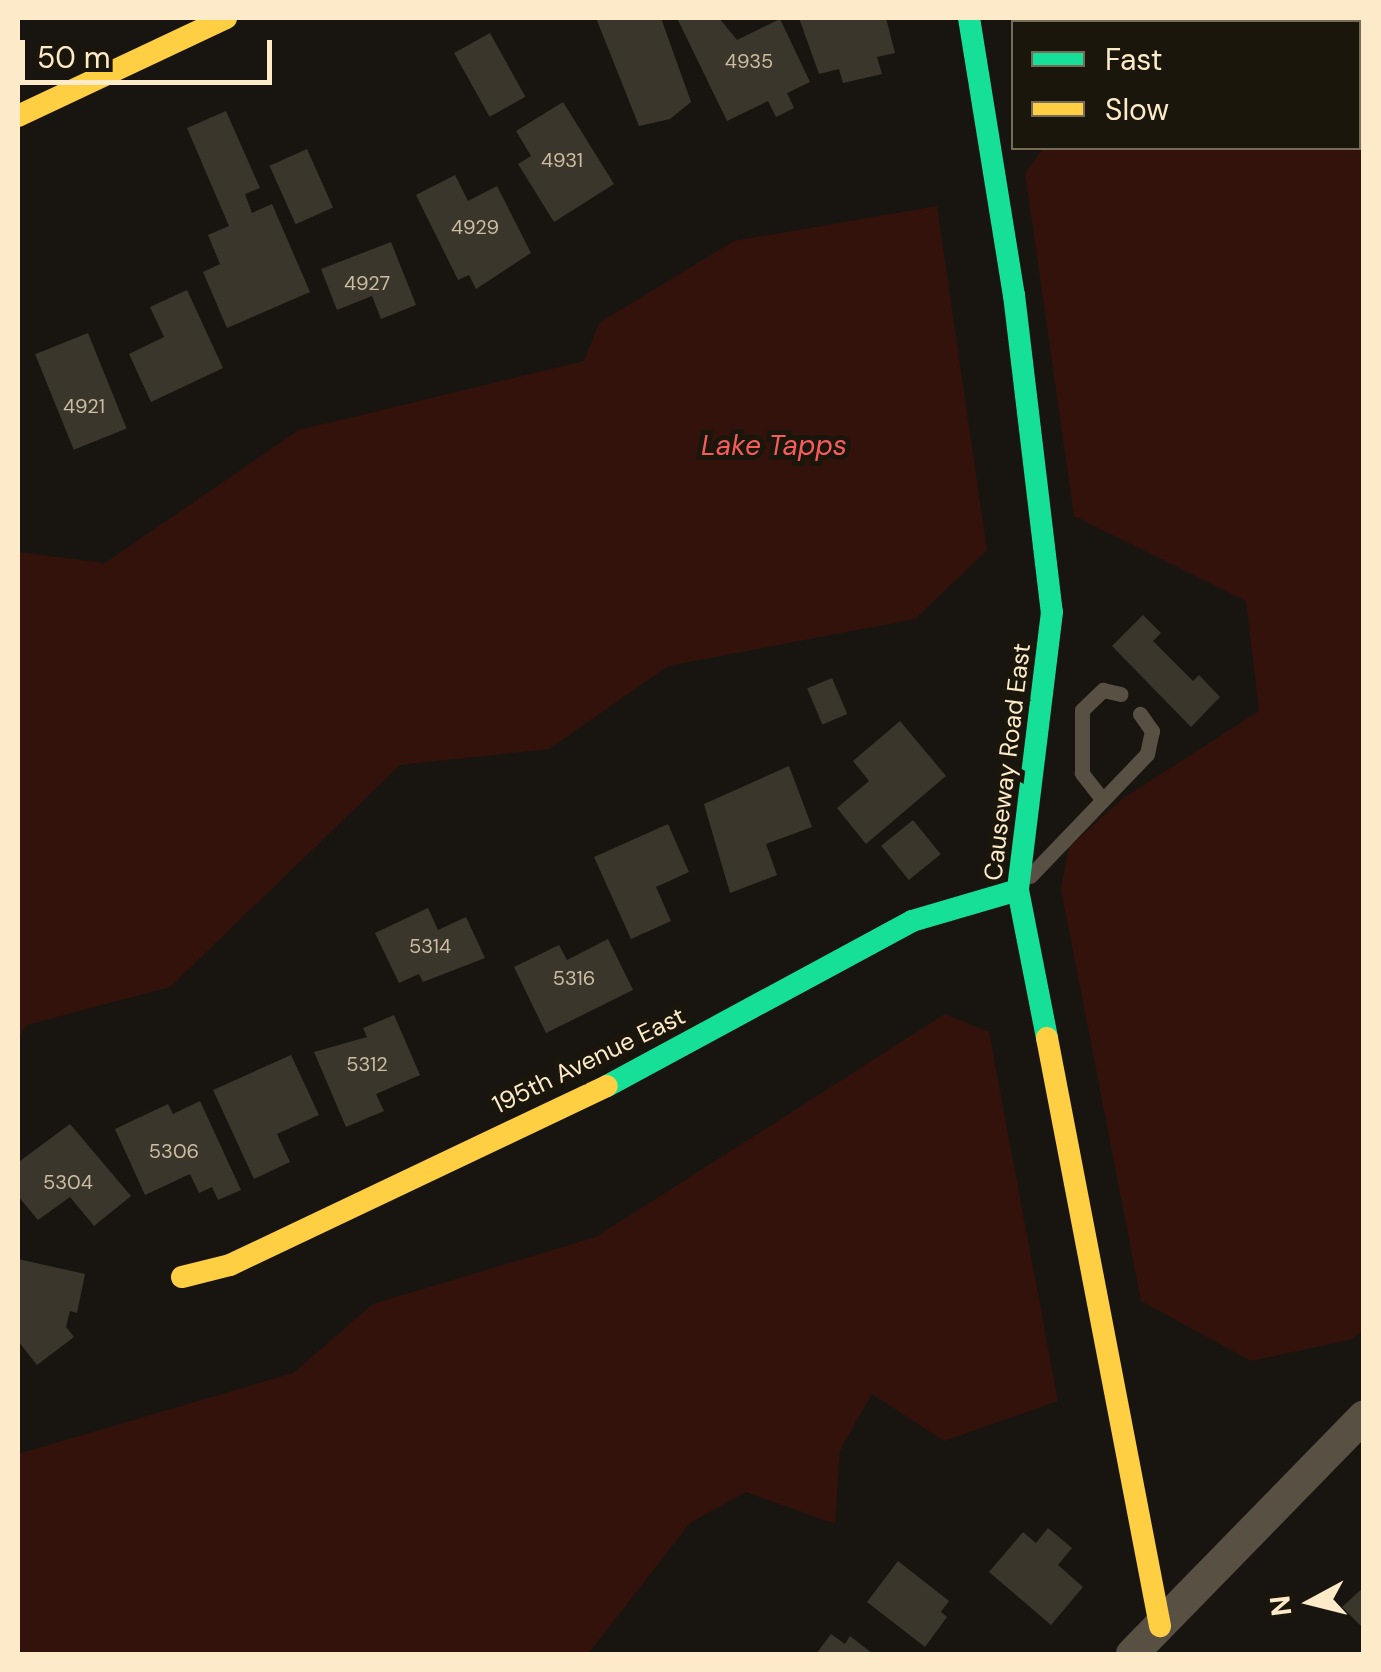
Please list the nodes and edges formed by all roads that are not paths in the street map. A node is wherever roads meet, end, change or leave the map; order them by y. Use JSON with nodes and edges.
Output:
{"nodes":[{"id":1,"x":226,"y":18,"type":"edge"},
{"id":2,"x":969,"y":18,"type":"edge"},
{"id":3,"x":18,"y":116,"type":"edge"},
{"id":4,"x":1121,"y":694,"type":"dead end"},
{"id":5,"x":1140,"y":714,"type":"dead end"},
{"id":6,"x":1102,"y":800,"type":"junction"},
{"id":7,"x":1018,"y":890,"type":"junction"},
{"id":8,"x":182,"y":1277,"type":"dead end"},
{"id":9,"x":1364,"y":1416,"type":"edge"},
{"id":10,"x":1160,"y":1626,"type":"junction"},
{"id":11,"x":1132,"y":1654,"type":"edge"}],
"edges":[{"from":1,"to":3,"type":"street"},
{"from":2,"to":7,"type":"street","name":"Causeway Road East"},
{"from":4,"to":6,"type":"lane"},
{"from":5,"to":6,"type":"lane"},
{"from":6,"to":7,"type":"lane"},
{"from":7,"to":8,"type":"street","name":"195th Avenue East"},
{"from":7,"to":10,"type":"street","name":"Causeway Road East"},
{"from":9,"to":10,"type":"street"},
{"from":10,"to":11,"type":"street"}]}
